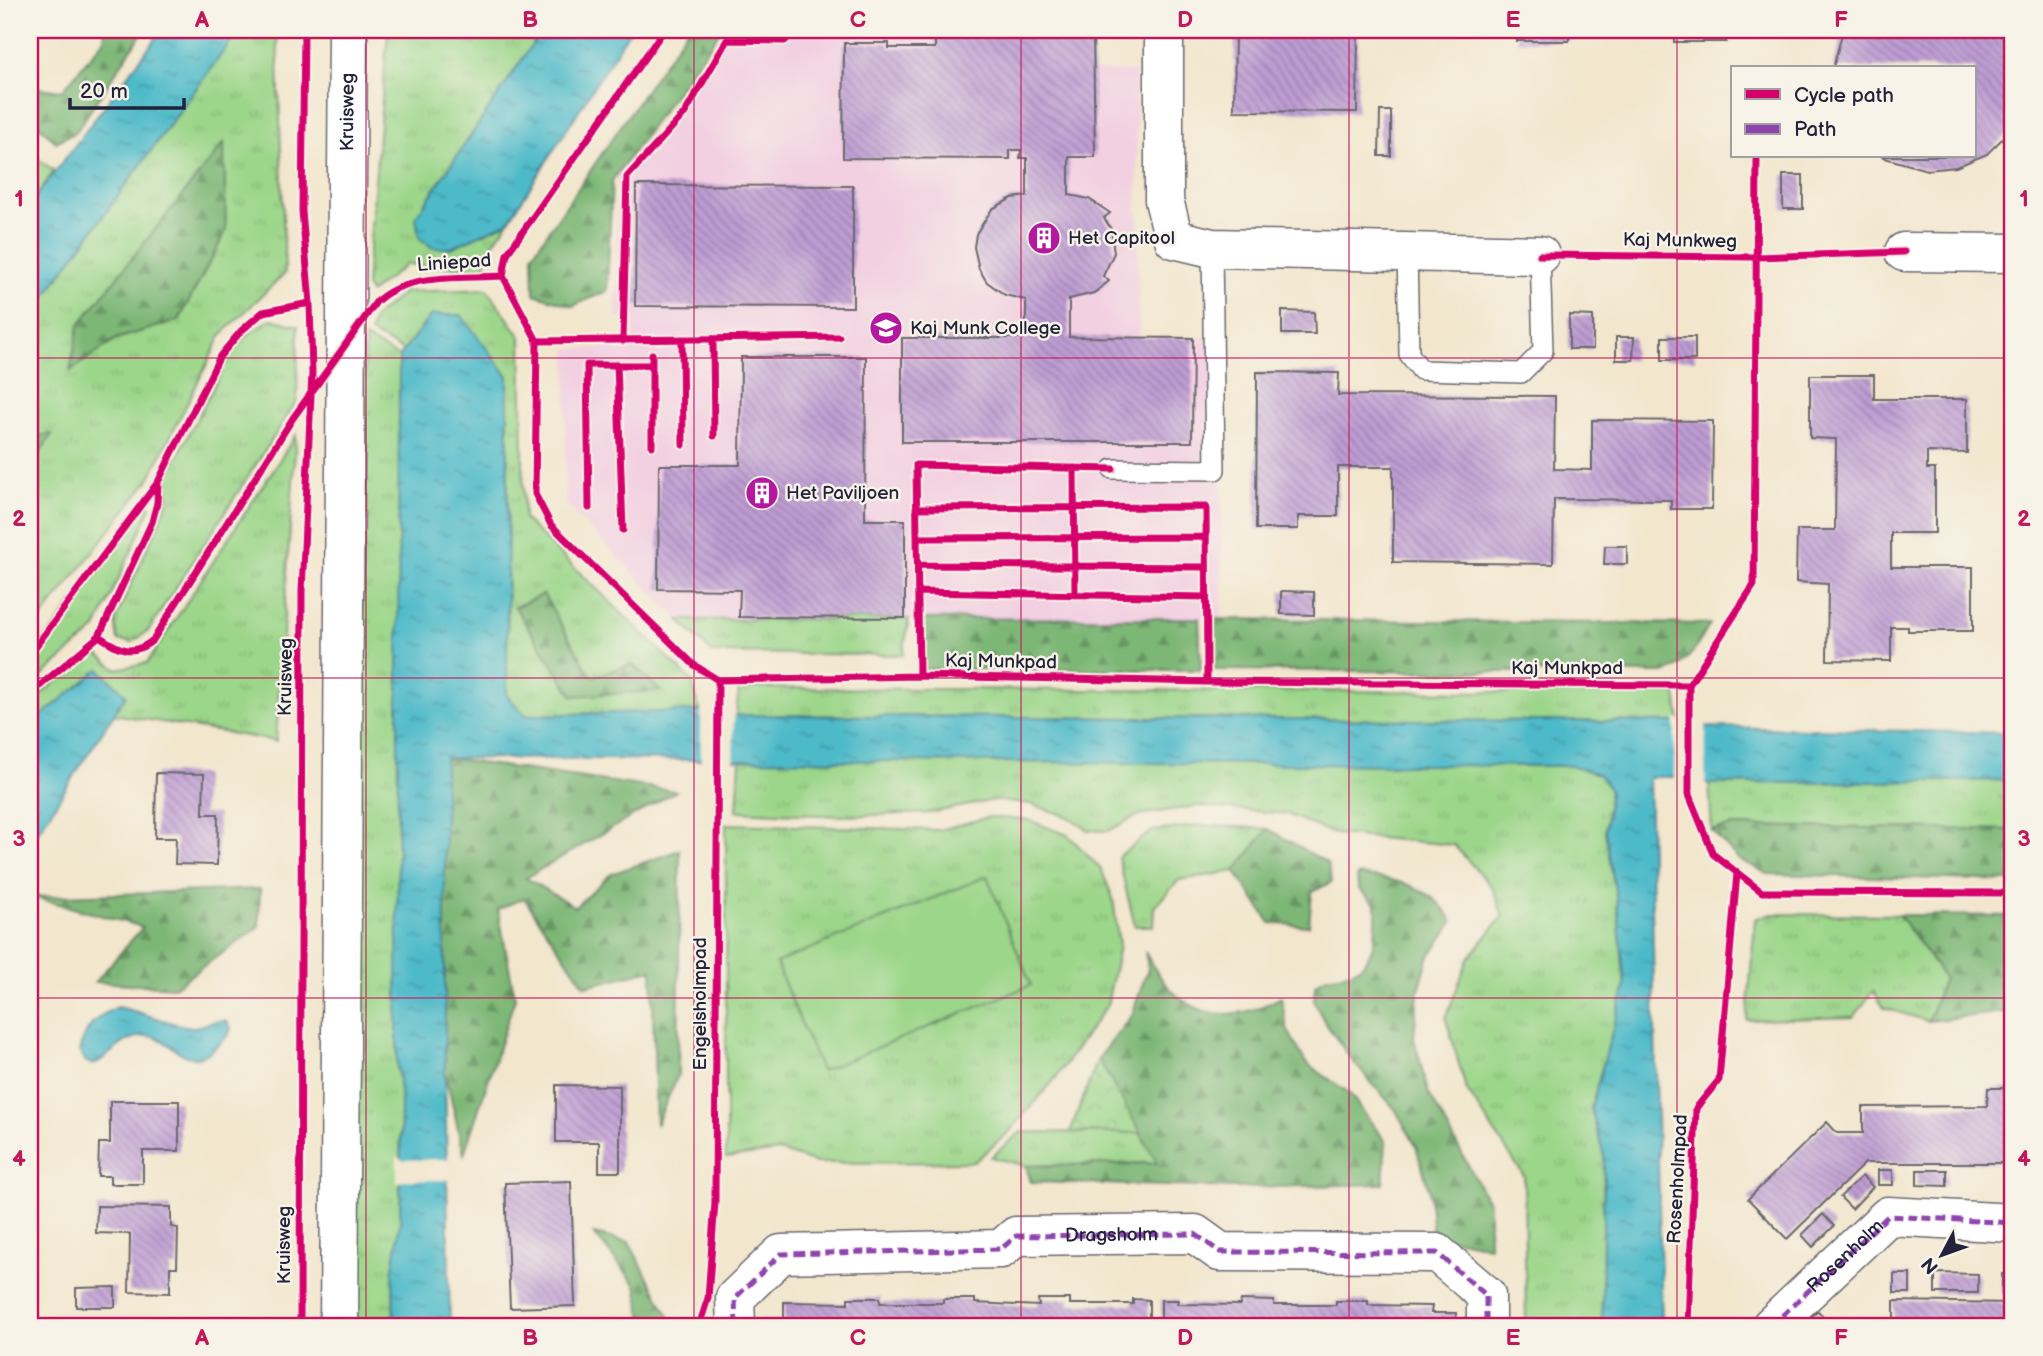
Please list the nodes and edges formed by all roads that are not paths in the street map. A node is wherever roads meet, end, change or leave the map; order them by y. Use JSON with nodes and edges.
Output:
{"nodes":[{"id":1,"x":348,"y":30,"type":"edge"},
{"id":2,"x":1164,"y":30,"type":"edge"},
{"id":3,"x":1212,"y":248,"type":"junction"},
{"id":4,"x":1407,"y":250,"type":"junction"},
{"id":5,"x":1904,"y":253,"type":"dead end"},
{"id":6,"x":2013,"y":253,"type":"edge"},
{"id":7,"x":1540,"y":255,"type":"joint"},
{"id":8,"x":1114,"y":469,"type":"dead end"},
{"id":9,"x":2013,"y":1223,"type":"edge"},
{"id":10,"x":339,"y":1326,"type":"edge"},
{"id":11,"x":736,"y":1326,"type":"edge"},
{"id":12,"x":1486,"y":1326,"type":"edge"},
{"id":13,"x":1771,"y":1326,"type":"edge"}],
"edges":[{"from":1,"to":10,"type":"street","name":"Kruisweg"},
{"from":2,"to":3,"type":"street"},
{"from":3,"to":4,"type":"street"},
{"from":3,"to":8,"type":"lane"},
{"from":4,"to":7,"type":"street"},
{"from":4,"to":7,"type":"lane"},
{"from":5,"to":6,"type":"street"},
{"from":9,"to":13,"type":"street","name":"Rosenholm"},
{"from":11,"to":12,"type":"street","name":"Dragsholm"}]}
